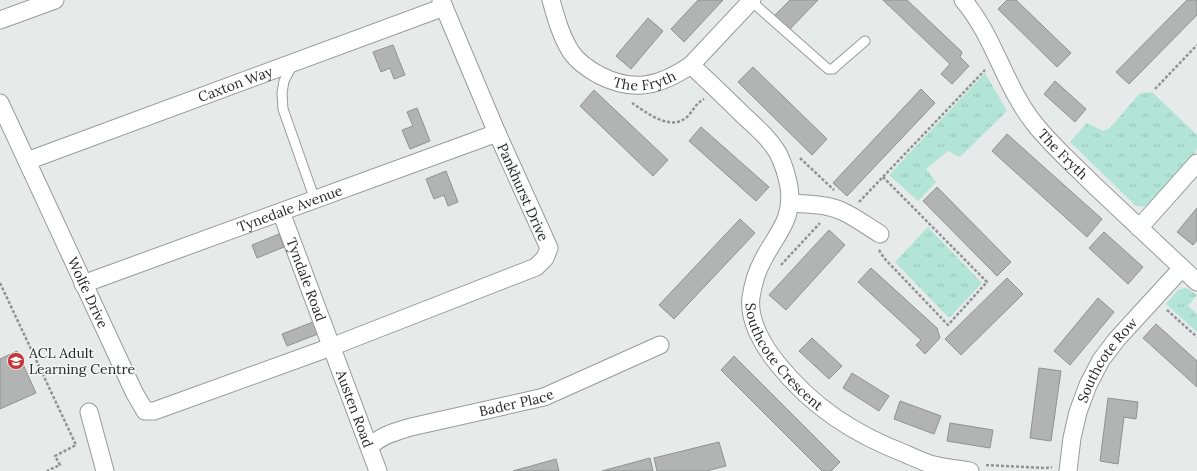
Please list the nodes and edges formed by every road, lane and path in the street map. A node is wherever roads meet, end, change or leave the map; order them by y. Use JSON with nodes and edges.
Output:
{"nodes":[{"id":1,"x":55,"y":0,"type":"edge"},
{"id":2,"x":551,"y":0,"type":"edge"},
{"id":3,"x":963,"y":0,"type":"edge"},
{"id":4,"x":751,"y":1,"type":"edge"},
{"id":5,"x":443,"y":4,"type":"edge"},
{"id":6,"x":0,"y":20,"type":"edge"},
{"id":7,"x":865,"y":40,"type":"dead end"},
{"id":8,"x":1197,"y":45,"type":"edge"},
{"id":9,"x":294,"y":62,"type":"junction"},
{"id":10,"x":691,"y":65,"type":"junction"},
{"id":11,"x":987,"y":65,"type":"dead end"},
{"id":12,"x":986,"y":69,"type":"junction"},
{"id":13,"x":989,"y":75,"type":"dead end"},
{"id":14,"x":1155,"y":89,"type":"dead end"},
{"id":15,"x":0,"y":103,"type":"edge"},
{"id":16,"x":497,"y":133,"type":"junction"},
{"id":17,"x":27,"y":161,"type":"junction"},
{"id":18,"x":1197,"y":163,"type":"edge"},
{"id":19,"x":883,"y":177,"type":"junction"},
{"id":20,"x":315,"y":200,"type":"junction"},
{"id":21,"x":790,"y":203,"type":"junction"},
{"id":22,"x":858,"y":203,"type":"dead end"},
{"id":23,"x":281,"y":212,"type":"junction"},
{"id":24,"x":826,"y":220,"type":"dead end"},
{"id":25,"x":1139,"y":228,"type":"junction"},
{"id":26,"x":878,"y":240,"type":"joint"},
{"id":27,"x":779,"y":267,"type":"dead end"},
{"id":28,"x":1182,"y":268,"type":"junction"},
{"id":29,"x":1197,"y":282,"type":"edge"},
{"id":30,"x":0,"y":283,"type":"edge"},
{"id":31,"x":83,"y":284,"type":"junction"},
{"id":32,"x":1166,"y":309,"type":"dead end"},
{"id":33,"x":1197,"y":337,"type":"edge"},
{"id":34,"x":660,"y":345,"type":"dead end"},
{"id":35,"x":331,"y":347,"type":"junction"},
{"id":36,"x":89,"y":412,"type":"dead end"},
{"id":37,"x":370,"y":448,"type":"junction"},
{"id":38,"x":932,"y":468,"type":"edge"},
{"id":39,"x":978,"y":468,"type":"edge"},
{"id":40,"x":1062,"y":468,"type":"edge"},
{"id":41,"x":47,"y":471,"type":"edge"},
{"id":42,"x":105,"y":471,"type":"edge"},
{"id":43,"x":378,"y":471,"type":"edge"}],
"edges":[{"from":1,"to":6,"type":"street"},
{"from":2,"to":10,"type":"street","name":"The Fryth"},
{"from":3,"to":25,"type":"street","name":"The Fryth"},
{"from":4,"to":7,"type":"lane"},
{"from":4,"to":10,"type":"street","name":"The Fryth"},
{"from":5,"to":9,"type":"street","name":"Caxton Way"},
{"from":5,"to":16,"type":"street","name":"Pankhurst Drive"},
{"from":8,"to":14,"type":"path"},
{"from":9,"to":17,"type":"street","name":"Caxton Way"},
{"from":9,"to":20,"type":"lane"},
{"from":10,"to":21,"type":"street","name":"Southcote Crescent"},
{"from":11,"to":12,"type":"path"},
{"from":12,"to":13,"type":"path"},
{"from":12,"to":19,"type":"path"},
{"from":15,"to":17,"type":"street","name":"Wolfe Drive"},
{"from":16,"to":20,"type":"street","name":"Tynedale Avenue"},
{"from":16,"to":35,"type":"street","name":"Pankhurst Drive"},
{"from":17,"to":31,"type":"street","name":"Wolfe Drive"},
{"from":18,"to":25,"type":"street"},
{"from":19,"to":22,"type":"path"},
{"from":19,"to":26,"type":"path"},
{"from":20,"to":23,"type":"street","name":"Tynedale Avenue"},
{"from":21,"to":26,"type":"street"},
{"from":21,"to":38,"type":"street","name":"Southcote Crescent"},
{"from":23,"to":31,"type":"street","name":"Tynedale Avenue"},
{"from":23,"to":35,"type":"street","name":"Tyndale Road"},
{"from":24,"to":27,"type":"path"},
{"from":25,"to":28,"type":"street","name":"The Fryth"},
{"from":28,"to":29,"type":"street","name":"The Fryth"},
{"from":28,"to":40,"type":"street","name":"Southcote Row"},
{"from":30,"to":41,"type":"path"},
{"from":31,"to":35,"type":"street","name":"Wolfe Drive"},
{"from":32,"to":33,"type":"path"},
{"from":34,"to":37,"type":"street","name":"Bader Place"},
{"from":35,"to":37,"type":"street","name":"Austen Road"},
{"from":36,"to":42,"type":"street"},
{"from":37,"to":43,"type":"street","name":"Austen Road"},
{"from":38,"to":39,"type":"street","name":"Southcote Crescent"},
{"from":39,"to":40,"type":"path"}]}
